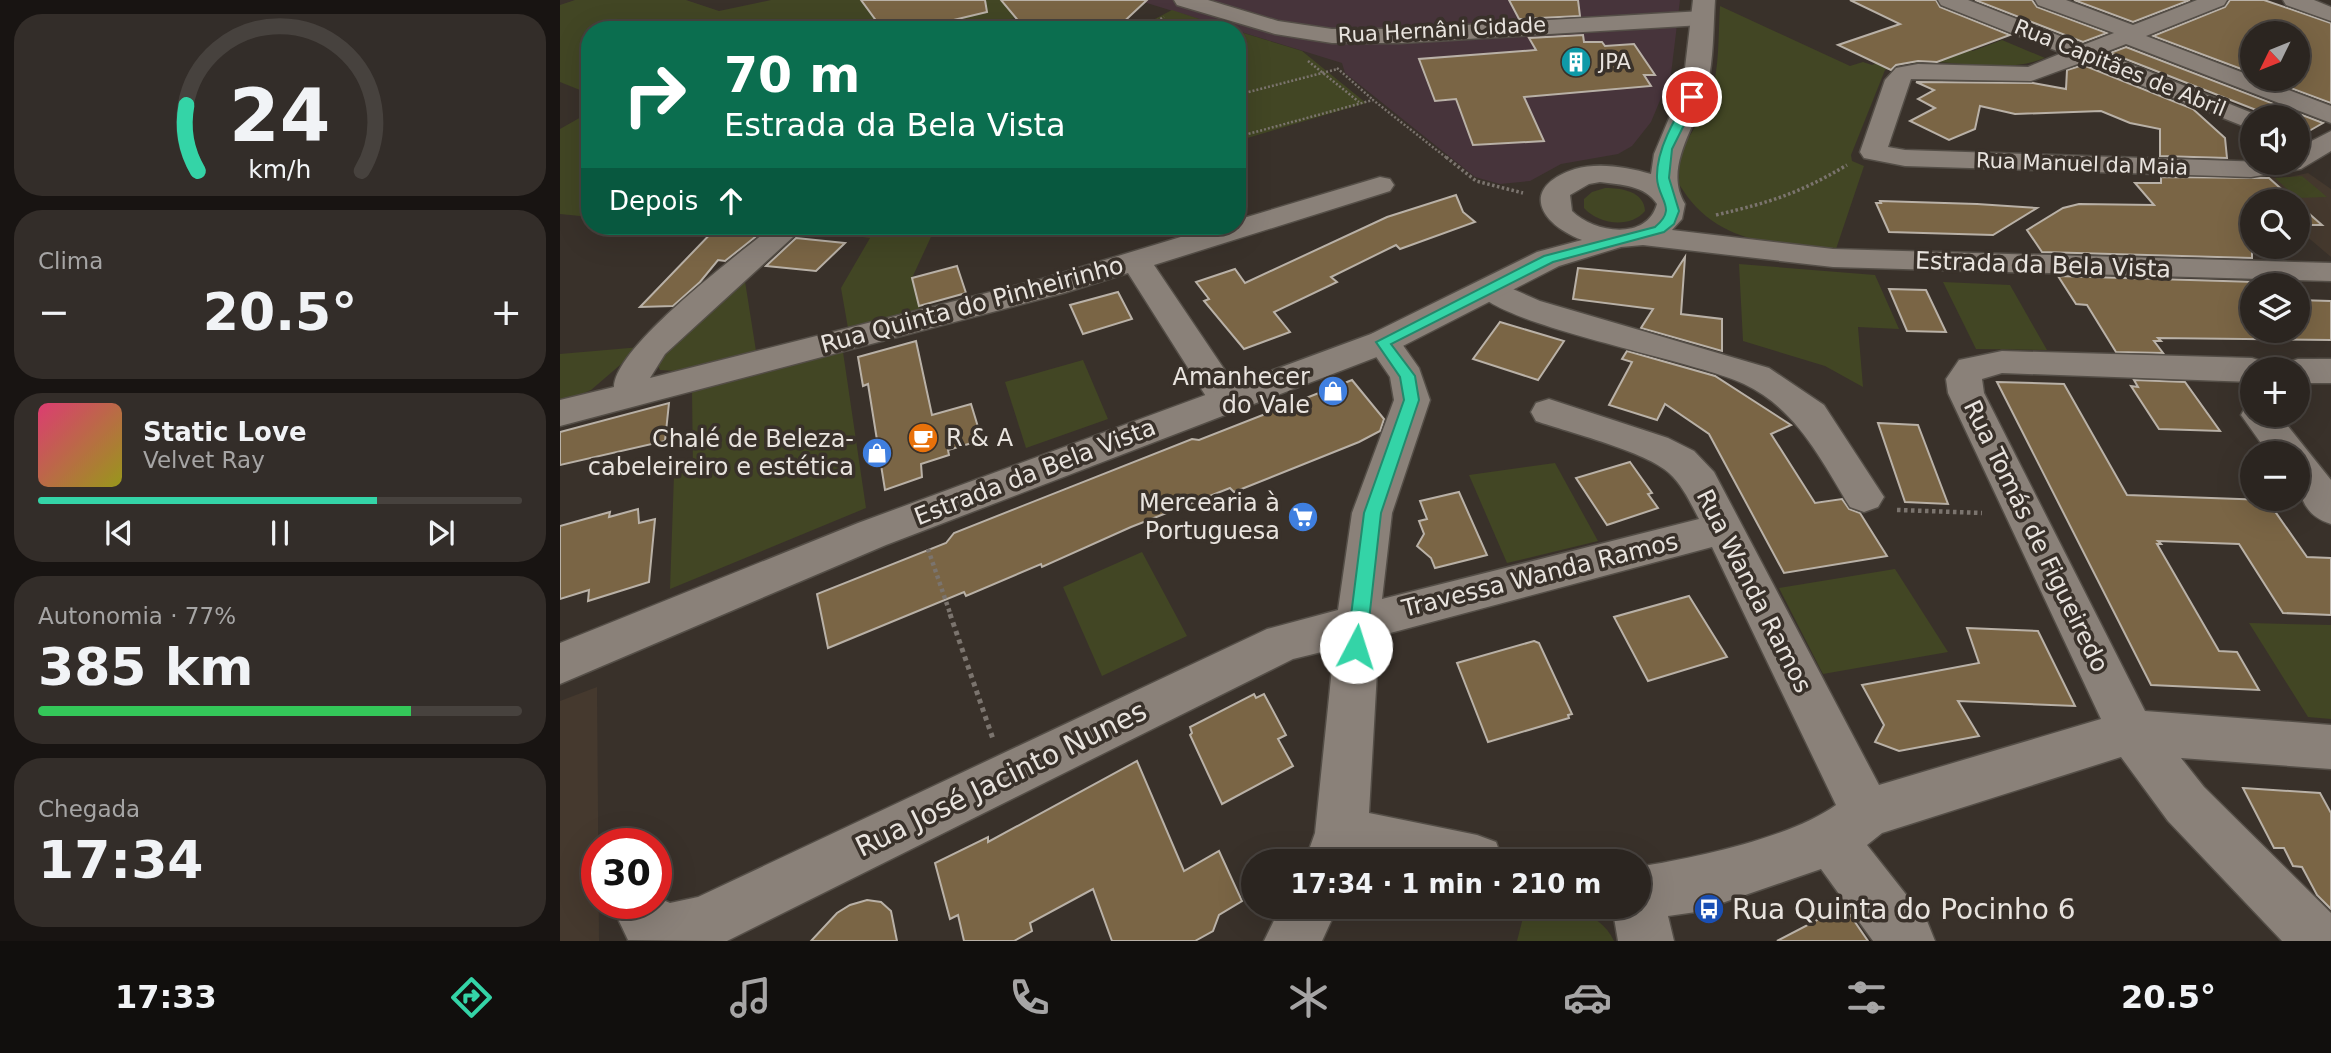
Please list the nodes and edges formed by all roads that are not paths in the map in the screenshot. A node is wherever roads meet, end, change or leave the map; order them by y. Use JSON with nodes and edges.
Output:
{"nodes":[{"id":1,"x":1949,"y":0,"type":"edge"},
{"id":2,"x":2046,"y":0,"type":"edge"},
{"id":3,"x":2162,"y":0,"type":"edge"},
{"id":4,"x":2216,"y":0,"type":"edge"},
{"id":5,"x":2294,"y":0,"type":"edge"},
{"id":6,"x":1179,"y":6,"type":"edge"},
{"id":7,"x":1703,"y":9,"type":"edge"},
{"id":8,"x":2191,"y":10,"type":"junction"},
{"id":9,"x":2331,"y":14,"type":"edge"},
{"id":10,"x":2130,"y":35,"type":"junction"},
{"id":11,"x":2085,"y":54,"type":"junction"},
{"id":12,"x":2331,"y":114,"type":"edge"},
{"id":13,"x":2240,"y":116,"type":"edge"},
{"id":14,"x":1674,"y":134,"type":"junction"},
{"id":15,"x":2240,"y":169,"type":"edge"},
{"id":16,"x":1601,"y":174,"type":"junction"},
{"id":17,"x":1380,"y":185,"type":"dead end"},
{"id":18,"x":1668,"y":197,"type":"junction"},
{"id":19,"x":1246,"y":202,"type":"edge"},
{"id":20,"x":1558,"y":213,"type":"junction"},
{"id":21,"x":1282,"y":216,"type":"junction"},
{"id":22,"x":1246,"y":227,"type":"edge"},
{"id":23,"x":780,"y":235,"type":"edge"},
{"id":24,"x":1220,"y":235,"type":"edge"},
{"id":25,"x":1632,"y":237,"type":"junction"},
{"id":26,"x":1755,"y":250,"type":"junction"},
{"id":27,"x":1136,"y":261,"type":"junction"},
{"id":28,"x":2331,"y":272,"type":"edge"},
{"id":29,"x":1499,"y":284,"type":"junction"},
{"id":30,"x":1382,"y":342,"type":"junction"},
{"id":31,"x":2239,"y":370,"type":"edge"},
{"id":32,"x":2310,"y":371,"type":"edge"},
{"id":33,"x":2331,"y":371,"type":"edge"},
{"id":34,"x":632,"y":394,"type":"junction"},
{"id":35,"x":1227,"y":400,"type":"junction"},
{"id":36,"x":560,"y":412,"type":"edge"},
{"id":37,"x":1549,"y":412,"type":"dead end"},
{"id":38,"x":2268,"y":427,"type":"edge"},
{"id":39,"x":2280,"y":441,"type":"edge"},
{"id":40,"x":2310,"y":481,"type":"edge"},
{"id":41,"x":1864,"y":497,"type":"road end"},
{"id":42,"x":2331,"y":509,"type":"edge"},
{"id":43,"x":1722,"y":529,"type":"junction"},
{"id":44,"x":1358,"y":621,"type":"junction"},
{"id":45,"x":560,"y":664,"type":"edge"},
{"id":46,"x":2131,"y":732,"type":"junction"},
{"id":47,"x":2331,"y":747,"type":"edge"},
{"id":48,"x":1849,"y":826,"type":"junction"},
{"id":49,"x":1336,"y":847,"type":"edge"},
{"id":50,"x":1356,"y":849,"type":"edge"},
{"id":51,"x":1651,"y":892,"type":"edge"},
{"id":52,"x":1304,"y":919,"type":"edge"},
{"id":53,"x":1642,"y":919,"type":"edge"},
{"id":54,"x":646,"y":921,"type":"dead end"},
{"id":55,"x":1292,"y":941,"type":"edge"},
{"id":56,"x":1646,"y":941,"type":"edge"},
{"id":57,"x":1908,"y":941,"type":"edge"},
{"id":58,"x":2320,"y":941,"type":"edge"}],
"edges":[{"from":1,"to":11,"type":"street","name":"Rua Capitães de Abril"},
{"from":2,"to":10,"type":"street"},
{"from":3,"to":8,"type":"street"},
{"from":4,"to":8,"type":"street"},
{"from":5,"to":9,"type":"street"},
{"from":6,"to":7,"type":"street","name":"Rua Hernâni Cidade"},
{"from":7,"to":14,"type":"street"},
{"from":8,"to":10,"type":"street"},
{"from":10,"to":11,"type":"street"},
{"from":10,"to":12,"type":"street"},
{"from":11,"to":13,"type":"street","name":"Rua Capitães de Abril"},
{"from":11,"to":15,"type":"street","name":"Rua Manuel da Maia"},
{"from":14,"to":16,"type":"street"},
{"from":14,"to":18,"type":"street"},
{"from":16,"to":18,"type":"street"},
{"from":16,"to":20,"type":"street"},
{"from":17,"to":21,"type":"street","name":"Rua Quinta do Pinheirinho"},
{"from":18,"to":25,"type":"street"},
{"from":18,"to":26,"type":"street"},
{"from":19,"to":21,"type":"street"},
{"from":20,"to":25,"type":"street"},
{"from":20,"to":29,"type":"street"},
{"from":21,"to":22,"type":"street","name":"Rua Quinta do Pinheirinho"},
{"from":23,"to":34,"type":"street"},
{"from":24,"to":27,"type":"street","name":"Rua Quinta do Pinheirinho"},
{"from":25,"to":26,"type":"street","name":"Estrada da Bela Vista"},
{"from":25,"to":29,"type":"street"},
{"from":26,"to":28,"type":"street","name":"Estrada da Bela Vista"},
{"from":27,"to":34,"type":"street","name":"Rua Quinta do Pinheirinho"},
{"from":27,"to":35,"type":"street"},
{"from":29,"to":30,"type":"street","name":"Estrada da Bela Vista"},
{"from":29,"to":41,"type":"street"},
{"from":30,"to":35,"type":"street","name":"Estrada da Bela Vista"},
{"from":30,"to":44,"type":"street"},
{"from":31,"to":46,"type":"street","name":"Rua Tomás de Figueiredo"},
{"from":32,"to":33,"type":"street"},
{"from":34,"to":36,"type":"street","name":"Rua Quinta do Pinheirinho"},
{"from":35,"to":45,"type":"street","name":"Estrada da Bela Vista"},
{"from":37,"to":43,"type":"street","name":"Rua Wanda Ramos"},
{"from":38,"to":39,"type":"street"},
{"from":40,"to":42,"type":"street"},
{"from":43,"to":44,"type":"street","name":"Travessa Wanda Ramos"},
{"from":43,"to":48,"type":"street","name":"Rua Wanda Ramos"},
{"from":44,"to":49,"type":"street"},
{"from":44,"to":54,"type":"street","name":"Rua José Jacinto Nunes"},
{"from":46,"to":47,"type":"street"},
{"from":46,"to":48,"type":"street"},
{"from":46,"to":58,"type":"street","name":"Rua Tomás de Figueiredo"},
{"from":48,"to":51,"type":"street"},
{"from":48,"to":57,"type":"street","name":"Rua Wanda Ramos"},
{"from":49,"to":50,"type":"street"},
{"from":52,"to":55,"type":"street"},
{"from":53,"to":56,"type":"street"}]}
